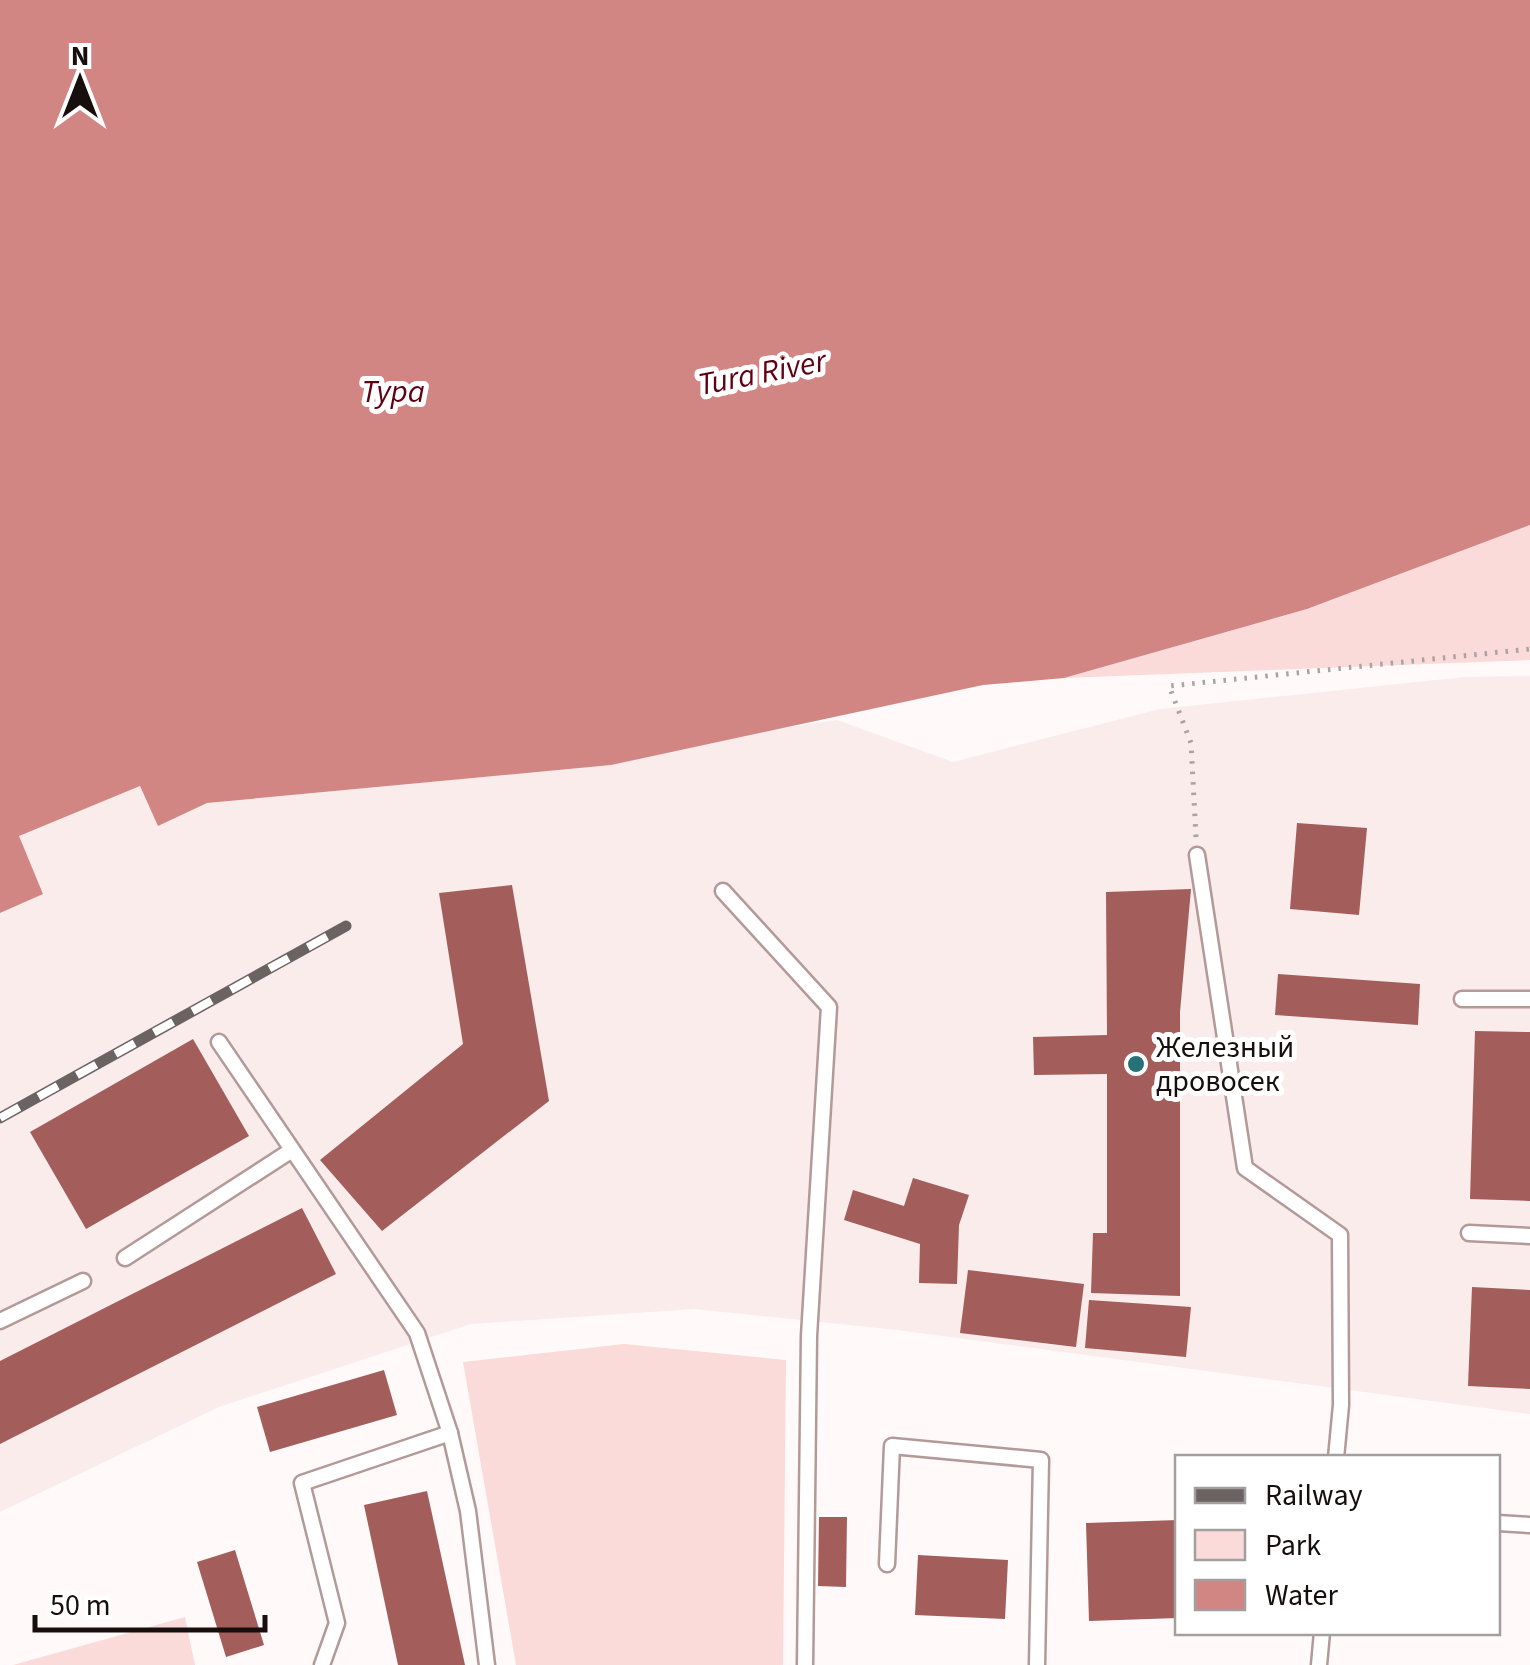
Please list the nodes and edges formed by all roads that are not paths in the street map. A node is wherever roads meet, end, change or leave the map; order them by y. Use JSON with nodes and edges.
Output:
{"nodes":[{"id":1,"x":1197,"y":854,"type":"road end"},
{"id":2,"x":723,"y":891,"type":"dead end"},
{"id":3,"x":1530,"y":998,"type":"edge"},
{"id":4,"x":1462,"y":999,"type":"dead end"},
{"id":5,"x":219,"y":1042,"type":"dead end"},
{"id":6,"x":292,"y":1150,"type":"junction"},
{"id":7,"x":1469,"y":1233,"type":"dead end"},
{"id":8,"x":1530,"y":1236,"type":"edge"},
{"id":9,"x":125,"y":1258,"type":"dead end"},
{"id":10,"x":83,"y":1280,"type":"dead end"},
{"id":11,"x":0,"y":1321,"type":"edge"},
{"id":12,"x":450,"y":1433,"type":"junction"},
{"id":13,"x":1336,"y":1455,"type":"edge"},
{"id":14,"x":1500,"y":1523,"type":"edge"},
{"id":15,"x":1530,"y":1524,"type":"edge"},
{"id":16,"x":886,"y":1564,"type":"dead end"},
{"id":17,"x":1322,"y":1635,"type":"edge"},
{"id":18,"x":322,"y":1665,"type":"edge"},
{"id":19,"x":486,"y":1665,"type":"edge"},
{"id":20,"x":805,"y":1665,"type":"edge"},
{"id":21,"x":1037,"y":1665,"type":"edge"},
{"id":22,"x":1319,"y":1665,"type":"edge"}],
"edges":[{"from":1,"to":13,"type":"lane"},
{"from":2,"to":20,"type":"lane"},
{"from":3,"to":4,"type":"lane"},
{"from":5,"to":6,"type":"lane"},
{"from":6,"to":9,"type":"lane"},
{"from":6,"to":12,"type":"lane"},
{"from":7,"to":8,"type":"lane"},
{"from":10,"to":11,"type":"lane"},
{"from":12,"to":18,"type":"lane"},
{"from":12,"to":19,"type":"lane"},
{"from":14,"to":15,"type":"lane"},
{"from":16,"to":21,"type":"lane"},
{"from":17,"to":22,"type":"lane"}]}
